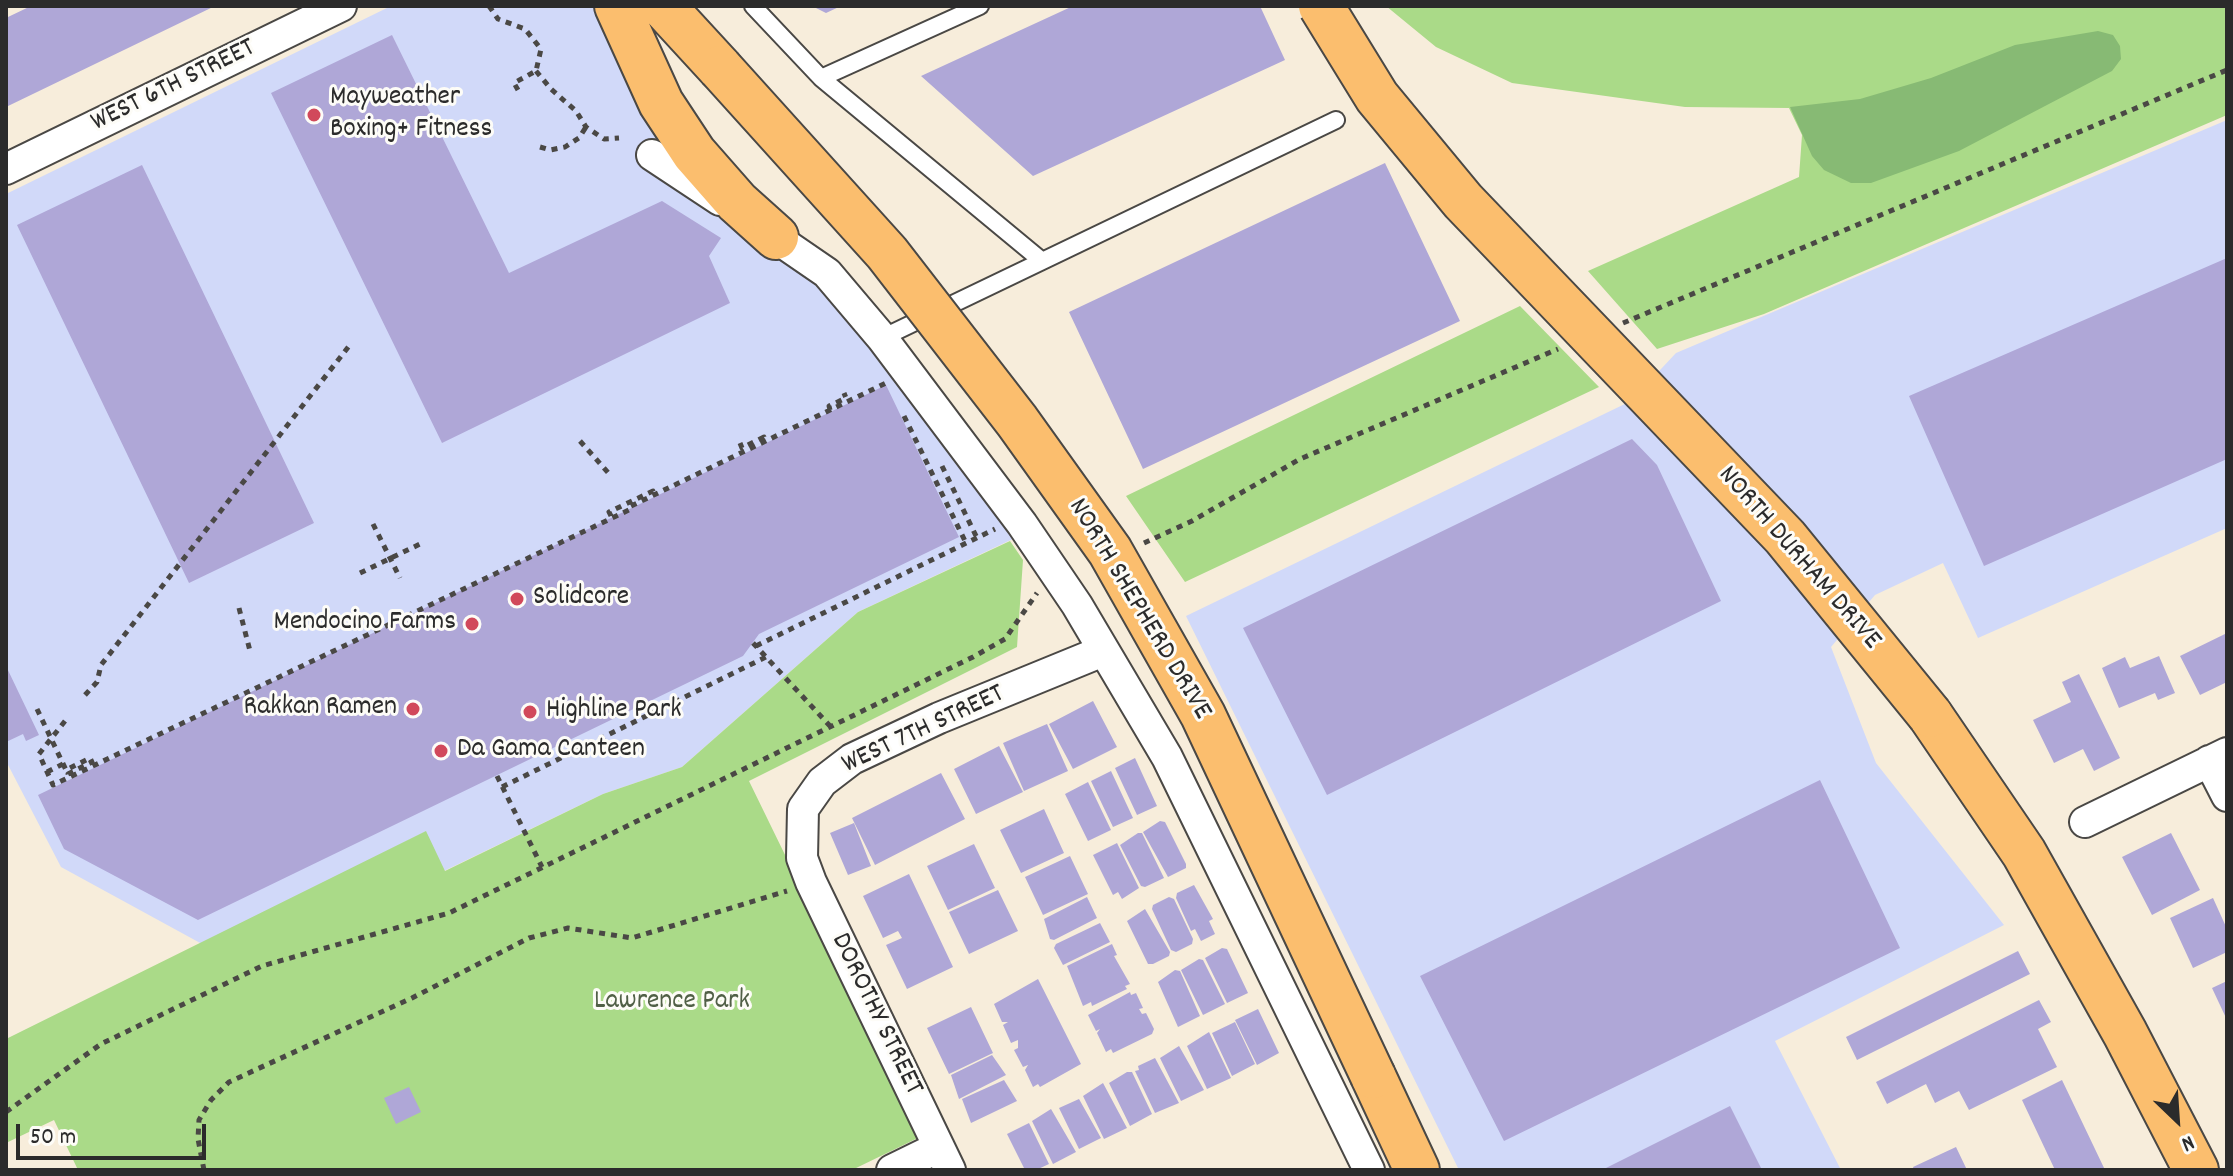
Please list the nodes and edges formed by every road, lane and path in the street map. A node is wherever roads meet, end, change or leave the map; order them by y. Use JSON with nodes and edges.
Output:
{"nodes":[{"id":1,"x":341,"y":6,"type":"edge"},
{"id":2,"x":489,"y":6,"type":"edge"},
{"id":3,"x":617,"y":6,"type":"edge"},
{"id":4,"x":663,"y":6,"type":"edge"},
{"id":5,"x":753,"y":6,"type":"edge"},
{"id":6,"x":980,"y":6,"type":"edge"},
{"id":7,"x":1321,"y":6,"type":"edge"},
{"id":8,"x":2227,"y":70,"type":"edge"},
{"id":9,"x":536,"y":71,"type":"junction"},
{"id":10,"x":821,"y":78,"type":"junction"},
{"id":11,"x":518,"y":90,"type":"dead end"},
{"id":12,"x":1336,"y":120,"type":"dead end"},
{"id":13,"x":586,"y":127,"type":"junction"},
{"id":14,"x":619,"y":138,"type":"dead end"},
{"id":15,"x":540,"y":147,"type":"dead end"},
{"id":16,"x":652,"y":155,"type":"dead end"},
{"id":17,"x":6,"y":169,"type":"edge"},
{"id":18,"x":776,"y":237,"type":"junction"},
{"id":19,"x":1042,"y":261,"type":"junction"},
{"id":20,"x":1614,"y":326,"type":"dead end"},
{"id":21,"x":882,"y":338,"type":"junction"},
{"id":22,"x":1572,"y":343,"type":"dead end"},
{"id":23,"x":349,"y":346,"type":"dead end"},
{"id":24,"x":844,"y":393,"type":"dead end"},
{"id":25,"x":893,"y":394,"type":"dead end"},
{"id":26,"x":899,"y":406,"type":"dead end"},
{"id":27,"x":830,"y":410,"type":"junction"},
{"id":28,"x":580,"y":441,"type":"dead end"},
{"id":29,"x":765,"y":441,"type":"junction"},
{"id":30,"x":740,"y":443,"type":"dead end"},
{"id":31,"x":942,"y":465,"type":"dead end"},
{"id":32,"x":611,"y":476,"type":"dead end"},
{"id":33,"x":373,"y":524,"type":"dead end"},
{"id":34,"x":966,"y":543,"type":"junction"},
{"id":35,"x":420,"y":544,"type":"dead end"},
{"id":36,"x":1131,"y":549,"type":"dead end"},
{"id":37,"x":390,"y":559,"type":"junction"},
{"id":38,"x":360,"y":573,"type":"dead end"},
{"id":39,"x":400,"y":578,"type":"dead end"},
{"id":40,"x":1048,"y":587,"type":"dead end"},
{"id":41,"x":239,"y":608,"type":"dead end"},
{"id":42,"x":250,"y":651,"type":"dead end"},
{"id":43,"x":1103,"y":651,"type":"junction"},
{"id":44,"x":766,"y":657,"type":"junction"},
{"id":45,"x":85,"y":695,"type":"dead end"},
{"id":46,"x":37,"y":709,"type":"dead end"},
{"id":47,"x":65,"y":721,"type":"dead end"},
{"id":48,"x":830,"y":726,"type":"junction"},
{"id":49,"x":51,"y":739,"type":"junction"},
{"id":50,"x":2218,"y":757,"type":"edge"},
{"id":51,"x":63,"y":764,"type":"junction"},
{"id":52,"x":47,"y":772,"type":"junction"},
{"id":53,"x":497,"y":776,"type":"dead end"},
{"id":54,"x":69,"y":777,"type":"junction"},
{"id":55,"x":502,"y":787,"type":"junction"},
{"id":56,"x":2227,"y":796,"type":"edge"},
{"id":57,"x":2085,"y":822,"type":"dead end"},
{"id":58,"x":542,"y":867,"type":"junction"},
{"id":59,"x":806,"y":870,"type":"junction"},
{"id":60,"x":6,"y":1112,"type":"edge"},
{"id":61,"x":945,"y":1158,"type":"edge"},
{"id":62,"x":204,"y":1170,"type":"edge"},
{"id":63,"x":892,"y":1170,"type":"edge"},
{"id":64,"x":1369,"y":1170,"type":"edge"},
{"id":65,"x":1417,"y":1170,"type":"edge"},
{"id":66,"x":2196,"y":1170,"type":"edge"}],
"edges":[{"from":1,"to":17,"type":"street","name":"WEST 6TH STREET"},
{"from":2,"to":9,"type":"path"},
{"from":3,"to":18,"type":"main road"},
{"from":4,"to":65,"type":"main road","name":"NORTH SHEPHERD DRIVE","bridge":true},
{"from":5,"to":10,"type":"lane"},
{"from":6,"to":10,"type":"lane"},
{"from":7,"to":66,"type":"main road","name":"NORTH DURHAM DRIVE","bridge":true},
{"from":8,"to":20,"type":"path"},
{"from":9,"to":11,"type":"path"},
{"from":9,"to":13,"type":"path"},
{"from":10,"to":19,"type":"lane"},
{"from":12,"to":19,"type":"lane"},
{"from":13,"to":14,"type":"path"},
{"from":13,"to":15,"type":"path"},
{"from":16,"to":18,"type":"street","name":"NORTH SHEPHERD DRIVE"},
{"from":18,"to":21,"type":"street","name":"NORTH SHEPHERD DRIVE"},
{"from":19,"to":21,"type":"lane"},
{"from":21,"to":43,"type":"street","name":"NORTH SHEPHERD DRIVE"},
{"from":22,"to":36,"type":"path"},
{"from":23,"to":45,"type":"path"},
{"from":24,"to":27,"type":"path"},
{"from":25,"to":27,"type":"path"},
{"from":26,"to":34,"type":"path"},
{"from":27,"to":29,"type":"path"},
{"from":28,"to":32,"type":"path"},
{"from":29,"to":30,"type":"path"},
{"from":29,"to":54,"type":"path"},
{"from":31,"to":34,"type":"path"},
{"from":33,"to":37,"type":"path"},
{"from":34,"to":44,"type":"path"},
{"from":35,"to":37,"type":"path"},
{"from":37,"to":38,"type":"path"},
{"from":37,"to":39,"type":"path"},
{"from":40,"to":48,"type":"path"},
{"from":41,"to":42,"type":"path"},
{"from":43,"to":59,"type":"street","name":"WEST 7TH STREET"},
{"from":43,"to":64,"type":"street","name":"NORTH SHEPHERD DRIVE"},
{"from":44,"to":48,"type":"path"},
{"from":44,"to":55,"type":"path"},
{"from":46,"to":49,"type":"path"},
{"from":47,"to":49,"type":"path"},
{"from":48,"to":58,"type":"path"},
{"from":49,"to":51,"type":"path"},
{"from":49,"to":52,"type":"path"},
{"from":50,"to":56,"type":"street"},
{"from":50,"to":57,"type":"street"},
{"from":51,"to":52,"type":"path"},
{"from":51,"to":54,"type":"path"},
{"from":52,"to":54,"type":"path"},
{"from":53,"to":55,"type":"path"},
{"from":55,"to":58,"type":"path"},
{"from":58,"to":60,"type":"path"},
{"from":59,"to":61,"type":"street","name":"DOROTHY STREET"},
{"from":59,"to":62,"type":"path"},
{"from":61,"to":63,"type":"street"}]}
